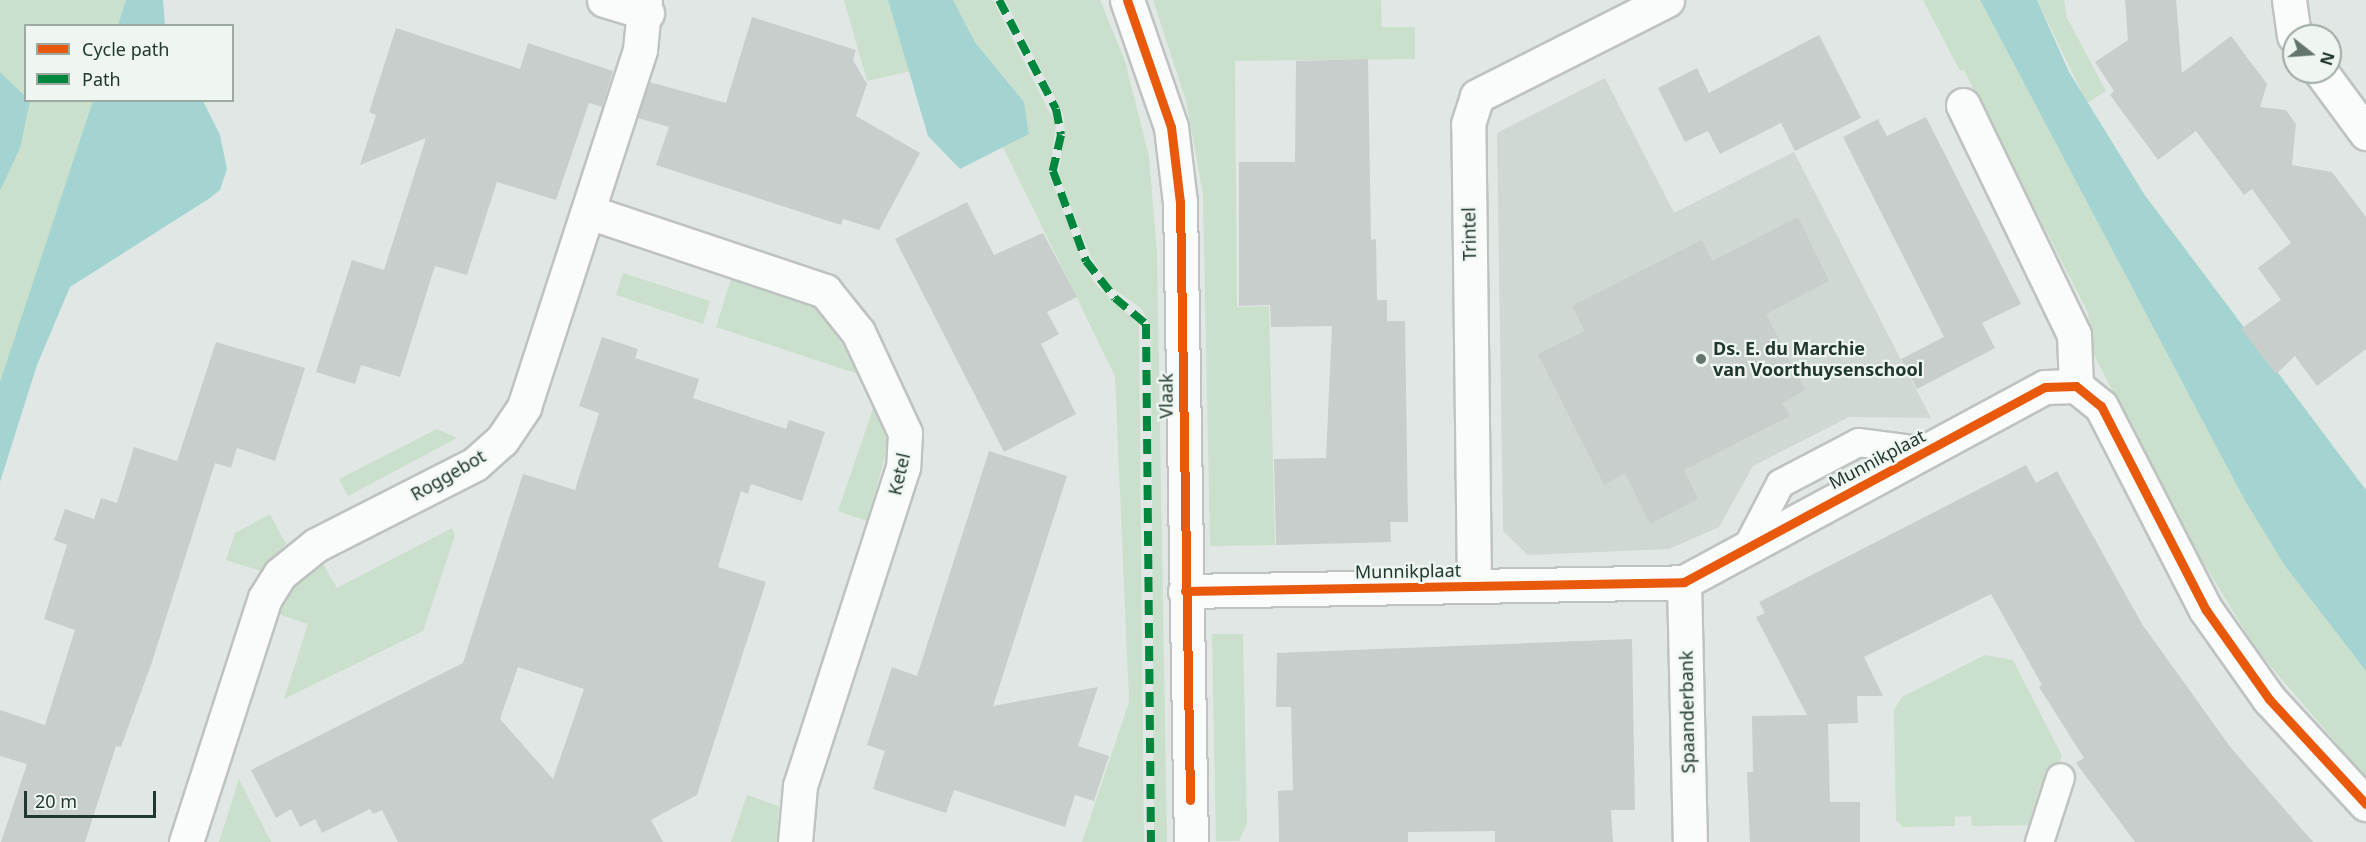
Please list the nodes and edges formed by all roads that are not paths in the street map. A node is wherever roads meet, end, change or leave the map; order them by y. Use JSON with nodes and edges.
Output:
{"nodes":[{"id":1,"x":604,"y":0,"type":"edge"},
{"id":2,"x":1127,"y":0,"type":"edge"},
{"id":3,"x":1667,"y":0,"type":"edge"},
{"id":4,"x":2289,"y":0,"type":"edge"},
{"id":5,"x":646,"y":7,"type":"edge"},
{"id":6,"x":2292,"y":24,"type":"edge"},
{"id":7,"x":2330,"y":84,"type":"edge"},
{"id":8,"x":1963,"y":105,"type":"dead end"},
{"id":9,"x":2366,"y":133,"type":"edge"},
{"id":10,"x":589,"y":212,"type":"junction"},
{"id":11,"x":2076,"y":386,"type":"junction"},
{"id":12,"x":1684,"y":582,"type":"junction"},
{"id":13,"x":1474,"y":586,"type":"junction"},
{"id":14,"x":1185,"y":591,"type":"junction"},
{"id":15,"x":2060,"y":777,"type":"dead end"},
{"id":16,"x":2366,"y":804,"type":"edge"},
{"id":17,"x":186,"y":842,"type":"edge"},
{"id":18,"x":795,"y":842,"type":"edge"},
{"id":19,"x":1191,"y":842,"type":"edge"},
{"id":20,"x":1690,"y":842,"type":"edge"},
{"id":21,"x":2039,"y":842,"type":"edge"}],
"edges":[{"from":1,"to":5,"type":"street","name":"Roggebot"},
{"from":2,"to":14,"type":"street","name":"Vlaak"},
{"from":3,"to":13,"type":"street","name":"Trintel"},
{"from":4,"to":6,"type":"street"},
{"from":5,"to":10,"type":"street","name":"Roggebot"},
{"from":7,"to":9,"type":"street"},
{"from":8,"to":11,"type":"street"},
{"from":10,"to":17,"type":"street","name":"Roggebot"},
{"from":10,"to":18,"type":"street","name":"Ketel"},
{"from":11,"to":12,"type":"street","name":"Munnikplaat"},
{"from":11,"to":16,"type":"street"},
{"from":12,"to":13,"type":"street","name":"Munnikplaat"},
{"from":12,"to":20,"type":"street","name":"Spaanderbank"},
{"from":13,"to":14,"type":"street","name":"Munnikplaat"},
{"from":14,"to":19,"type":"street","name":"Vlaak"},
{"from":15,"to":21,"type":"lane"}]}
